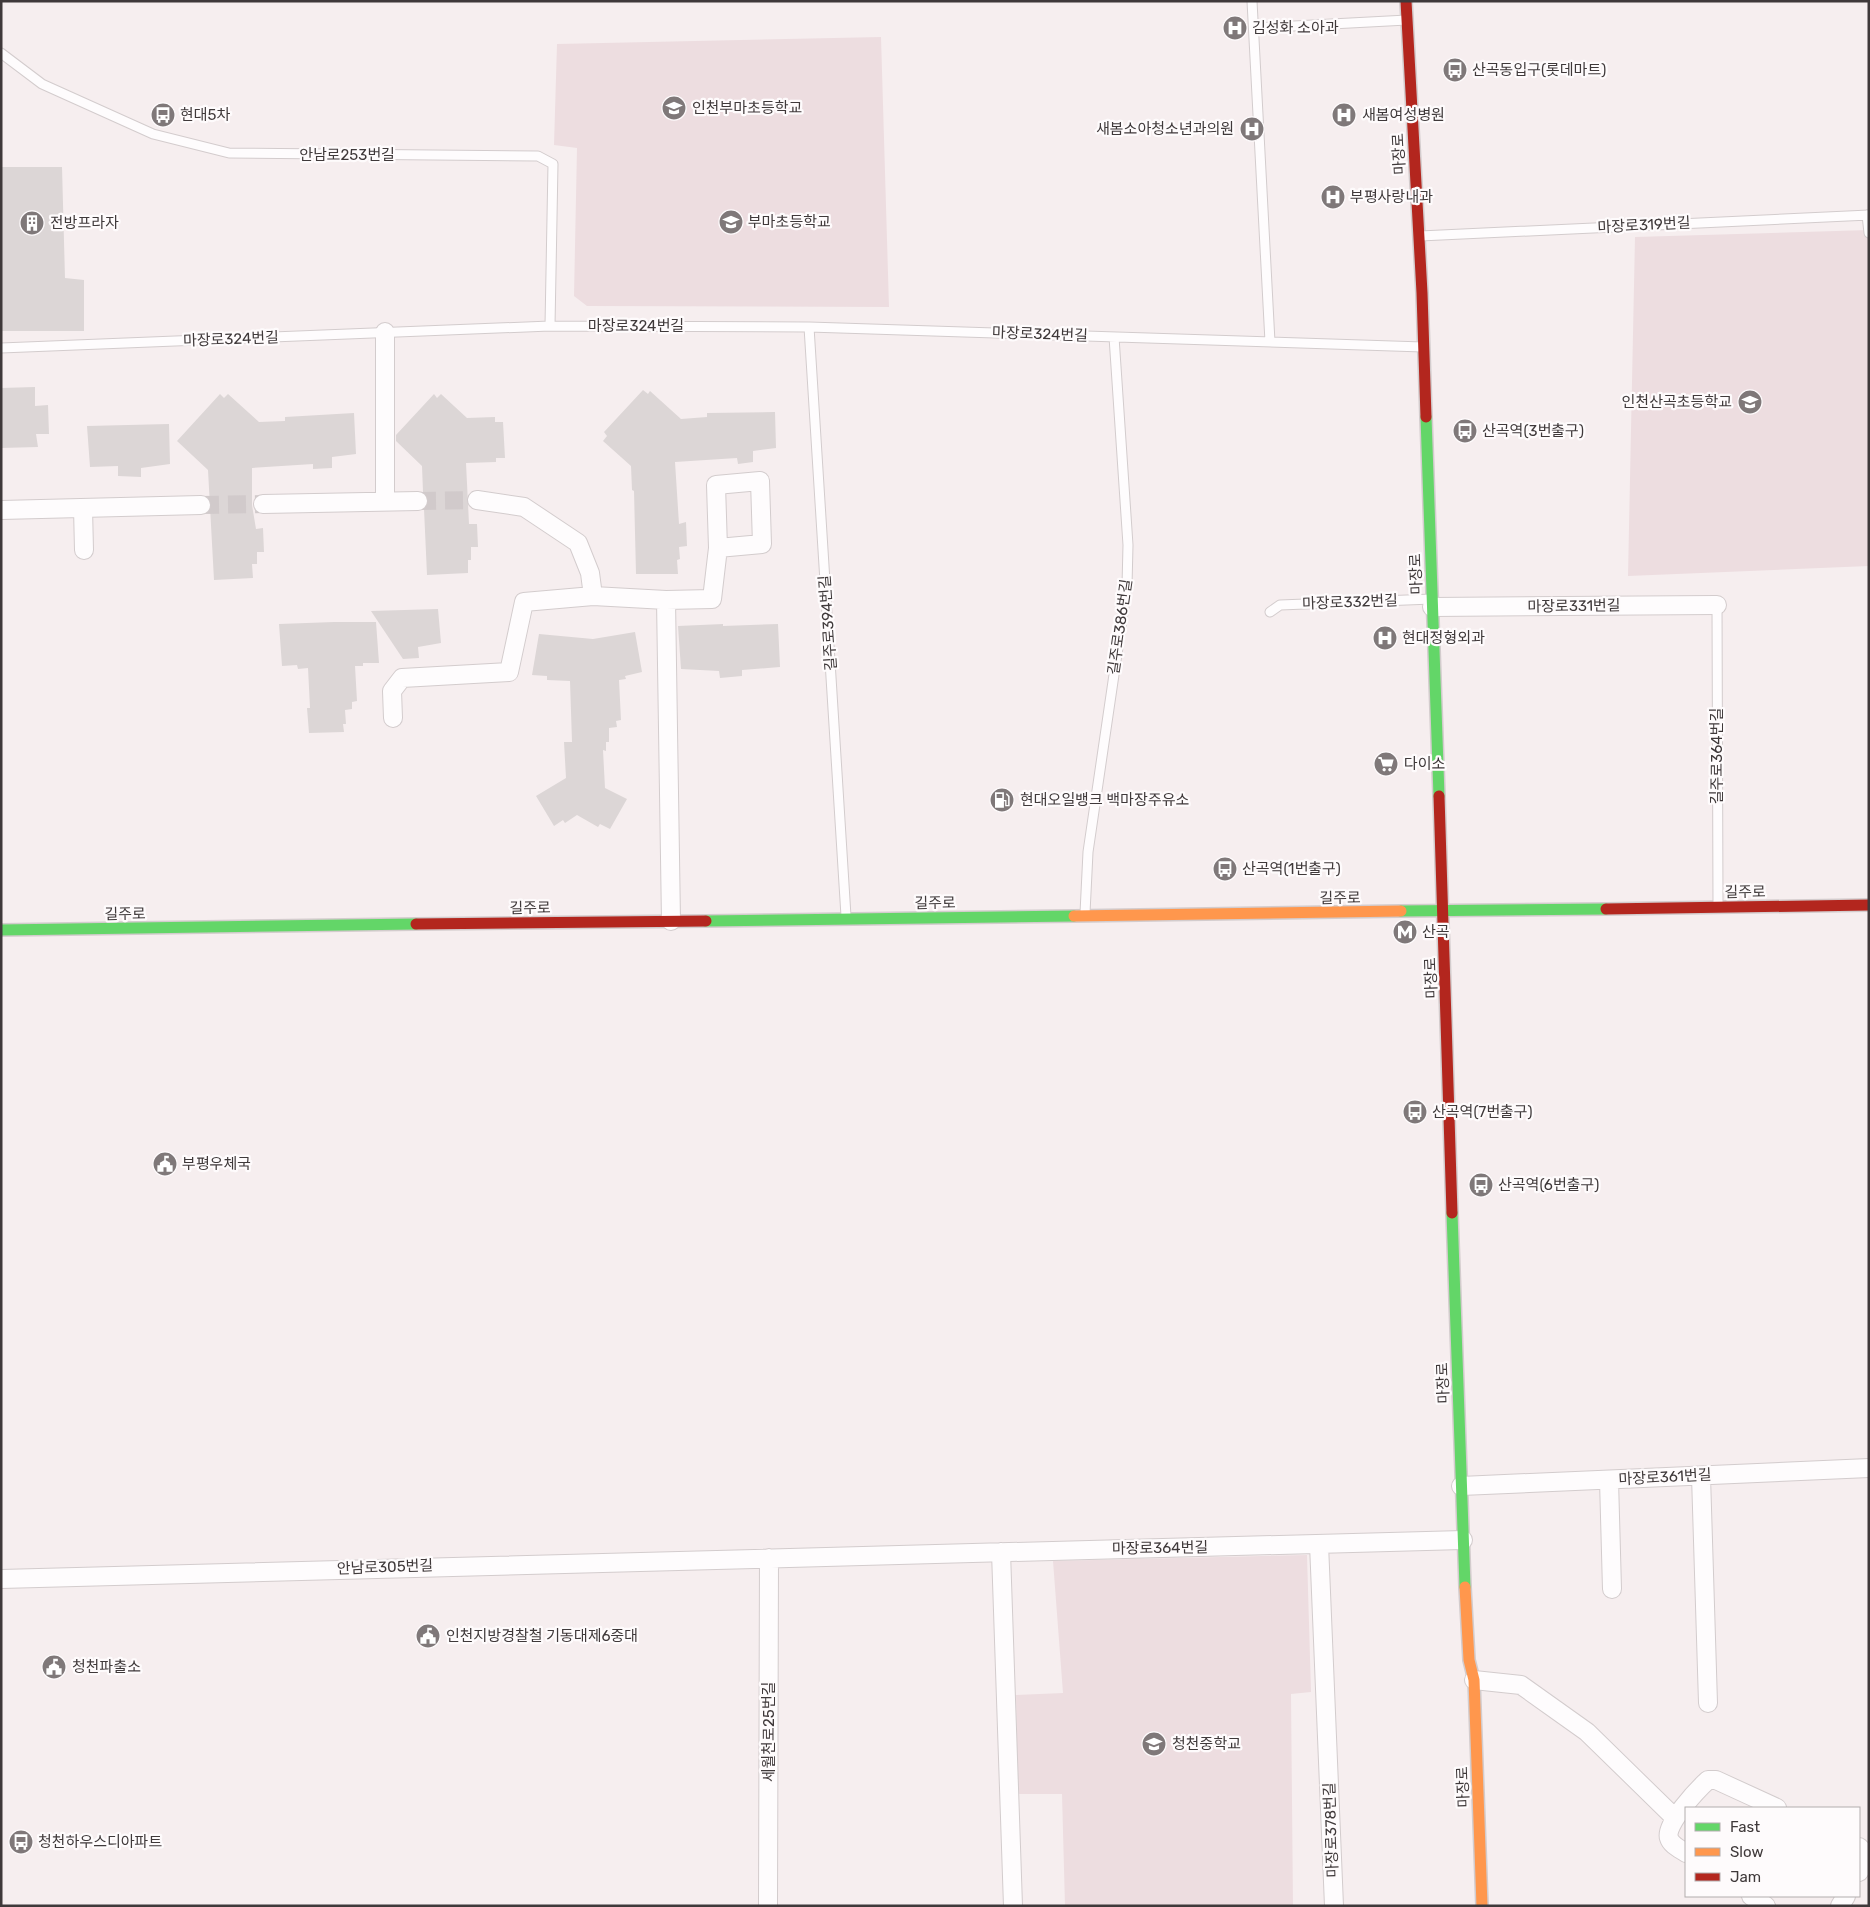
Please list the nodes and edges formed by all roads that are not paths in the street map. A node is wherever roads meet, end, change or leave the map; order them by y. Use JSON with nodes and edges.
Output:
{"nodes":[{"id":1,"x":1252,"y":1,"type":"edge"},
{"id":2,"x":1406,"y":1,"type":"edge"},
{"id":3,"x":1407,"y":20,"type":"junction"},
{"id":4,"x":1254,"y":28,"type":"junction"},
{"id":5,"x":1,"y":53,"type":"edge"},
{"id":6,"x":1868,"y":215,"type":"edge"},
{"id":7,"x":1869,"y":232,"type":"edge"},
{"id":8,"x":1418,"y":236,"type":"junction"},
{"id":9,"x":550,"y":326,"type":"junction"},
{"id":10,"x":809,"y":326,"type":"junction"},
{"id":11,"x":385,"y":332,"type":"junction"},
{"id":12,"x":1114,"y":337,"type":"junction"},
{"id":13,"x":1270,"y":342,"type":"junction"},
{"id":14,"x":1424,"y":347,"type":"junction"},
{"id":15,"x":1,"y":348,"type":"edge"},
{"id":16,"x":385,"y":500,"type":"junction"},
{"id":17,"x":477,"y":500,"type":"tunnel mouth"},
{"id":18,"x":418,"y":501,"type":"tunnel mouth"},
{"id":19,"x":263,"y":504,"type":"tunnel mouth"},
{"id":20,"x":201,"y":505,"type":"tunnel mouth"},
{"id":21,"x":83,"y":508,"type":"junction"},
{"id":22,"x":1,"y":510,"type":"edge"},
{"id":23,"x":718,"y":548,"type":"dead end"},
{"id":24,"x":84,"y":550,"type":"dead end"},
{"id":25,"x":592,"y":596,"type":"junction"},
{"id":26,"x":666,"y":600,"type":"junction"},
{"id":27,"x":1432,"y":603,"type":"junction"},
{"id":28,"x":1716,"y":605,"type":"joint"},
{"id":29,"x":1270,"y":612,"type":"dead end"},
{"id":30,"x":393,"y":718,"type":"dead end"},
{"id":31,"x":1869,"y":905,"type":"edge"},
{"id":32,"x":1718,"y":907,"type":"junction"},
{"id":33,"x":1444,"y":912,"type":"junction"},
{"id":34,"x":1084,"y":916,"type":"junction"},
{"id":35,"x":847,"y":919,"type":"junction"},
{"id":36,"x":671,"y":921,"type":"junction"},
{"id":37,"x":1,"y":930,"type":"edge"},
{"id":38,"x":1869,"y":1468,"type":"edge"},
{"id":39,"x":1701,"y":1476,"type":"junction"},
{"id":40,"x":1609,"y":1480,"type":"junction"},
{"id":41,"x":1461,"y":1486,"type":"junction"},
{"id":42,"x":1463,"y":1540,"type":"junction"},
{"id":43,"x":1318,"y":1544,"type":"junction"},
{"id":44,"x":1001,"y":1552,"type":"junction"},
{"id":45,"x":769,"y":1558,"type":"junction"},
{"id":46,"x":1,"y":1579,"type":"edge"},
{"id":47,"x":1612,"y":1588,"type":"dead end"},
{"id":48,"x":1474,"y":1680,"type":"junction"},
{"id":49,"x":1708,"y":1703,"type":"dead end"},
{"id":50,"x":1775,"y":1807,"type":"edge"},
{"id":51,"x":1675,"y":1818,"type":"junction"},
{"id":52,"x":1860,"y":1848,"type":"edge"},
{"id":53,"x":1685,"y":1852,"type":"edge"},
{"id":54,"x":1860,"y":1870,"type":"edge"},
{"id":55,"x":1752,"y":1897,"type":"edge"},
{"id":56,"x":768,"y":1906,"type":"edge"},
{"id":57,"x":1013,"y":1906,"type":"edge"},
{"id":58,"x":1334,"y":1906,"type":"edge"},
{"id":59,"x":1482,"y":1906,"type":"edge"},
{"id":60,"x":1766,"y":1906,"type":"edge"}],
"edges":[{"from":1,"to":4,"type":"lane"},
{"from":2,"to":3,"type":"main road","name":"마장로"},
{"from":3,"to":4,"type":"lane"},
{"from":3,"to":8,"type":"main road","name":"마장로"},
{"from":4,"to":13,"type":"lane"},
{"from":5,"to":9,"type":"lane","name":"안남로253번길"},
{"from":6,"to":7,"type":"lane"},
{"from":6,"to":8,"type":"lane","name":"마장로319번길"},
{"from":8,"to":14,"type":"main road","name":"마장로"},
{"from":9,"to":10,"type":"lane","name":"마장로324번길"},
{"from":9,"to":11,"type":"lane","name":"마장로324번길"},
{"from":10,"to":12,"type":"lane","name":"마장로324번길"},
{"from":10,"to":35,"type":"lane","name":"길주로394번길"},
{"from":11,"to":15,"type":"lane","name":"마장로324번길"},
{"from":11,"to":16,"type":"street"},
{"from":12,"to":13,"type":"lane","name":"마장로324번길"},
{"from":12,"to":34,"type":"lane","name":"길주로386번길"},
{"from":13,"to":14,"type":"lane","name":"마장로324번길"},
{"from":14,"to":27,"type":"main road","name":"마장로"},
{"from":16,"to":18,"type":"street"},
{"from":16,"to":19,"type":"street"},
{"from":17,"to":25,"type":"street"},
{"from":20,"to":21,"type":"street"},
{"from":21,"to":22,"type":"street"},
{"from":21,"to":24,"type":"street"},
{"from":23,"to":26,"type":"street"},
{"from":25,"to":26,"type":"street"},
{"from":25,"to":30,"type":"street"},
{"from":26,"to":36,"type":"street"},
{"from":27,"to":28,"type":"street","name":"마장로331번길"},
{"from":27,"to":29,"type":"lane","name":"마장로332번길"},
{"from":27,"to":33,"type":"main road","name":"마장로"},
{"from":28,"to":32,"type":"lane","name":"길주로364번길"},
{"from":31,"to":32,"type":"main road","name":"길주로"},
{"from":32,"to":33,"type":"main road","name":"길주로"},
{"from":33,"to":34,"type":"main road","name":"길주로"},
{"from":33,"to":41,"type":"main road","name":"마장로"},
{"from":34,"to":35,"type":"main road","name":"길주로"},
{"from":35,"to":36,"type":"main road","name":"길주로"},
{"from":36,"to":37,"type":"main road","name":"길주로"},
{"from":38,"to":39,"type":"street","name":"마장로361번길"},
{"from":39,"to":40,"type":"street","name":"마장로361번길"},
{"from":39,"to":49,"type":"street"},
{"from":40,"to":41,"type":"street","name":"마장로361번길"},
{"from":40,"to":47,"type":"street"},
{"from":41,"to":42,"type":"main road","name":"마장로"},
{"from":42,"to":43,"type":"street","name":"마장로364번길"},
{"from":42,"to":48,"type":"main road","name":"마장로"},
{"from":43,"to":44,"type":"street","name":"마장로364번길"},
{"from":43,"to":58,"type":"street","name":"마장로378번길"},
{"from":44,"to":45,"type":"street","name":"마장로364번길"},
{"from":44,"to":57,"type":"street"},
{"from":45,"to":46,"type":"street","name":"안남로305번길"},
{"from":45,"to":56,"type":"street","name":"세월천로25번길"},
{"from":48,"to":51,"type":"street"},
{"from":48,"to":59,"type":"main road","name":"마장로"},
{"from":50,"to":51,"type":"street"},
{"from":51,"to":53,"type":"street"},
{"from":52,"to":54,"type":"street"},
{"from":55,"to":60,"type":"street"}]}
